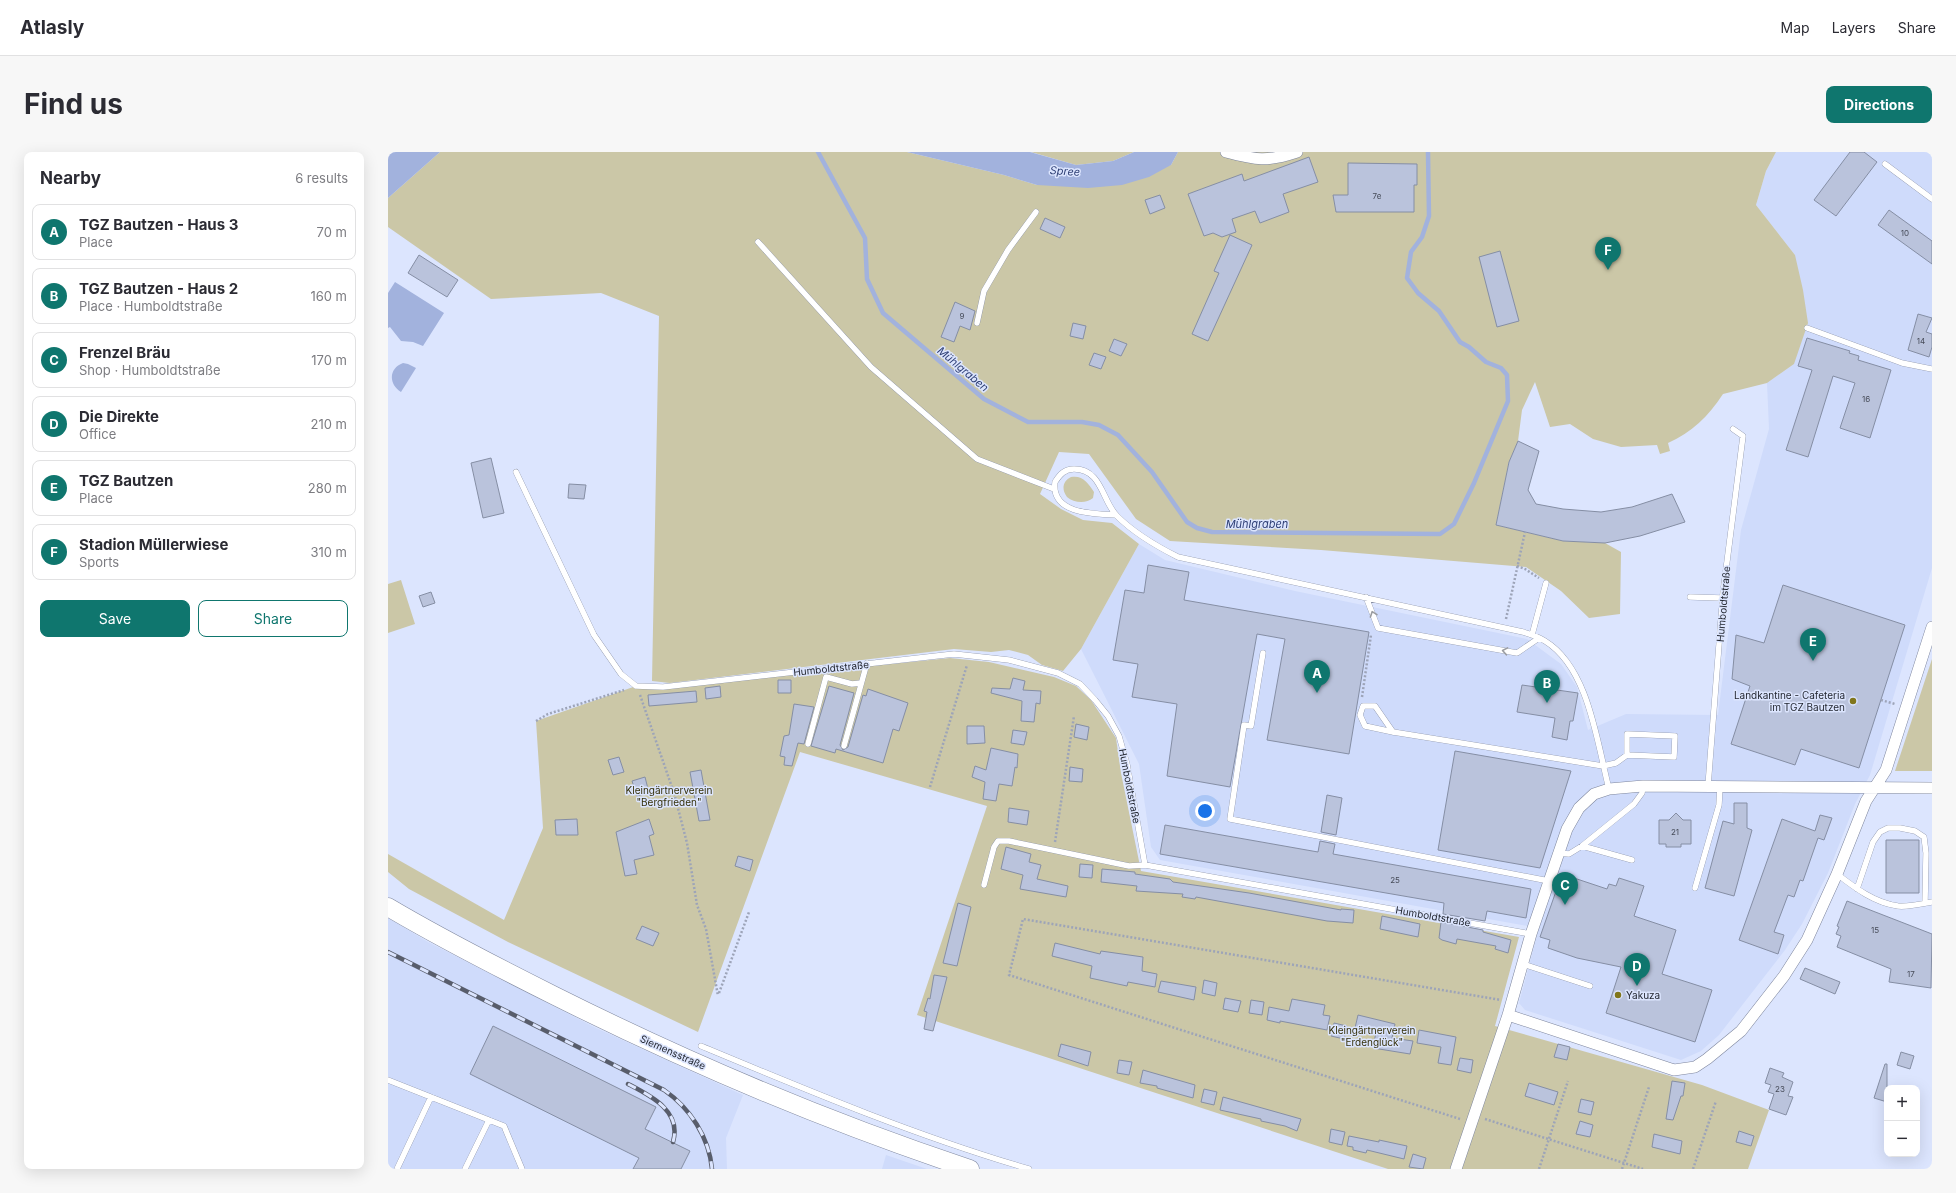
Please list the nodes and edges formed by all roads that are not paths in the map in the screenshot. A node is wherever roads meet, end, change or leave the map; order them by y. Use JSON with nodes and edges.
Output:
{"nodes":[{"id":1,"x":1226,"y":152,"type":"edge"},
{"id":2,"x":1297,"y":152,"type":"edge"},
{"id":3,"x":1885,"y":164,"type":"dead end"},
{"id":4,"x":1932,"y":199,"type":"edge"},
{"id":5,"x":1036,"y":212,"type":"dead end"},
{"id":6,"x":758,"y":242,"type":"dead end"},
{"id":7,"x":976,"y":323,"type":"dead end"},
{"id":8,"x":1807,"y":328,"type":"dead end"},
{"id":9,"x":1932,"y":369,"type":"edge"},
{"id":10,"x":1733,"y":429,"type":"dead end"},
{"id":11,"x":516,"y":472,"type":"dead end"},
{"id":12,"x":1054,"y":489,"type":"junction"},
{"id":13,"x":1116,"y":515,"type":"junction"},
{"id":14,"x":1546,"y":583,"type":"road end"},
{"id":15,"x":1366,"y":597,"type":"junction"},
{"id":16,"x":1690,"y":597,"type":"dead end"},
{"id":17,"x":1722,"y":598,"type":"junction"},
{"id":18,"x":1932,"y":627,"type":"edge"},
{"id":19,"x":1532,"y":635,"type":"junction"},
{"id":20,"x":1539,"y":638,"type":"junction"},
{"id":21,"x":1263,"y":653,"type":"dead end"},
{"id":22,"x":868,"y":664,"type":"junction"},
{"id":23,"x":861,"y":683,"type":"junction"},
{"id":24,"x":1393,"y":732,"type":"junction"},
{"id":25,"x":808,"y":744,"type":"dead end"},
{"id":26,"x":844,"y":746,"type":"dead end"},
{"id":27,"x":1627,"y":755,"type":"junction"},
{"id":28,"x":1603,"y":766,"type":"junction"},
{"id":29,"x":1643,"y":786,"type":"junction"},
{"id":30,"x":1708,"y":786,"type":"junction"},
{"id":31,"x":1720,"y":786,"type":"junction"},
{"id":32,"x":1876,"y":787,"type":"junction"},
{"id":33,"x":1932,"y":788,"type":"edge"},
{"id":34,"x":1609,"y":789,"type":"junction"},
{"id":35,"x":1582,"y":846,"type":"junction"},
{"id":36,"x":1559,"y":853,"type":"junction"},
{"id":37,"x":1632,"y":860,"type":"dead end"},
{"id":38,"x":1145,"y":865,"type":"junction"},
{"id":39,"x":1837,"y":874,"type":"junction"},
{"id":40,"x":1549,"y":881,"type":"junction"},
{"id":41,"x":984,"y":885,"type":"dead end"},
{"id":42,"x":1695,"y":888,"type":"dead end"},
{"id":43,"x":1857,"y":889,"type":"junction"},
{"id":44,"x":1932,"y":902,"type":"edge"},
{"id":45,"x":1925,"y":904,"type":"junction"},
{"id":46,"x":388,"y":907,"type":"edge"},
{"id":47,"x":1531,"y":934,"type":"junction"},
{"id":48,"x":1523,"y":964,"type":"junction"},
{"id":49,"x":1590,"y":986,"type":"dead end"},
{"id":50,"x":1508,"y":1014,"type":"junction"},
{"id":51,"x":701,"y":1046,"type":"dead end"},
{"id":52,"x":388,"y":1080,"type":"edge"},
{"id":53,"x":431,"y":1097,"type":"junction"},
{"id":54,"x":489,"y":1120,"type":"junction"},
{"id":55,"x":397,"y":1169,"type":"edge"},
{"id":56,"x":465,"y":1169,"type":"edge"},
{"id":57,"x":522,"y":1169,"type":"edge"},
{"id":58,"x":970,"y":1169,"type":"edge"},
{"id":59,"x":1029,"y":1169,"type":"edge"},
{"id":60,"x":1456,"y":1169,"type":"edge"}],
"edges":[{"from":1,"to":2,"type":"street"},
{"from":3,"to":4,"type":"lane"},
{"from":5,"to":7,"type":"lane"},
{"from":6,"to":12,"type":"lane"},
{"from":8,"to":9,"type":"lane"},
{"from":10,"to":17,"type":"lane","name":"Humboldtstraße"},
{"from":11,"to":22,"type":"lane","name":"Humboldtstraße"},
{"from":12,"to":13,"type":"lane"},
{"from":12,"to":13,"type":"lane"},
{"from":13,"to":15,"type":"lane"},
{"from":14,"to":19,"type":"lane"},
{"from":15,"to":19,"type":"lane"},
{"from":20,"to":15,"type":"lane","one_way":true},
{"from":16,"to":17,"type":"lane"},
{"from":17,"to":30,"type":"lane","name":"Humboldtstraße"},
{"from":18,"to":32,"type":"street"},
{"from":19,"to":20,"type":"lane"},
{"from":20,"to":28,"type":"lane"},
{"from":21,"to":40,"type":"lane"},
{"from":22,"to":23,"type":"lane"},
{"from":22,"to":38,"type":"lane","name":"Humboldtstraße"},
{"from":23,"to":25,"type":"lane"},
{"from":23,"to":26,"type":"lane"},
{"from":24,"to":24,"type":"lane"},
{"from":24,"to":28,"type":"lane"},
{"from":27,"to":27,"type":"lane"},
{"from":27,"to":28,"type":"lane"},
{"from":28,"to":34,"type":"lane"},
{"from":29,"to":30,"type":"street"},
{"from":29,"to":34,"type":"street"},
{"from":29,"to":35,"type":"lane"},
{"from":30,"to":31,"type":"street"},
{"from":31,"to":32,"type":"street"},
{"from":31,"to":42,"type":"lane"},
{"from":32,"to":33,"type":"street"},
{"from":32,"to":39,"type":"street"},
{"from":34,"to":36,"type":"street"},
{"from":35,"to":36,"type":"lane"},
{"from":35,"to":37,"type":"lane"},
{"from":36,"to":40,"type":"street"},
{"from":38,"to":41,"type":"lane"},
{"from":38,"to":47,"type":"lane","name":"Humboldtstraße"},
{"from":39,"to":43,"type":"lane"},
{"from":39,"to":50,"type":"street"},
{"from":40,"to":47,"type":"street"},
{"from":43,"to":45,"type":"lane"},
{"from":43,"to":45,"type":"lane"},
{"from":44,"to":45,"type":"lane"},
{"from":46,"to":58,"type":"main road","name":"Siemensstraße"},
{"from":47,"to":48,"type":"street"},
{"from":48,"to":49,"type":"lane"},
{"from":48,"to":50,"type":"street"},
{"from":50,"to":60,"type":"street"},
{"from":51,"to":59,"type":"lane"},
{"from":52,"to":53,"type":"lane"},
{"from":53,"to":54,"type":"lane"},
{"from":53,"to":55,"type":"lane"},
{"from":54,"to":56,"type":"lane"},
{"from":54,"to":57,"type":"lane"}]}
